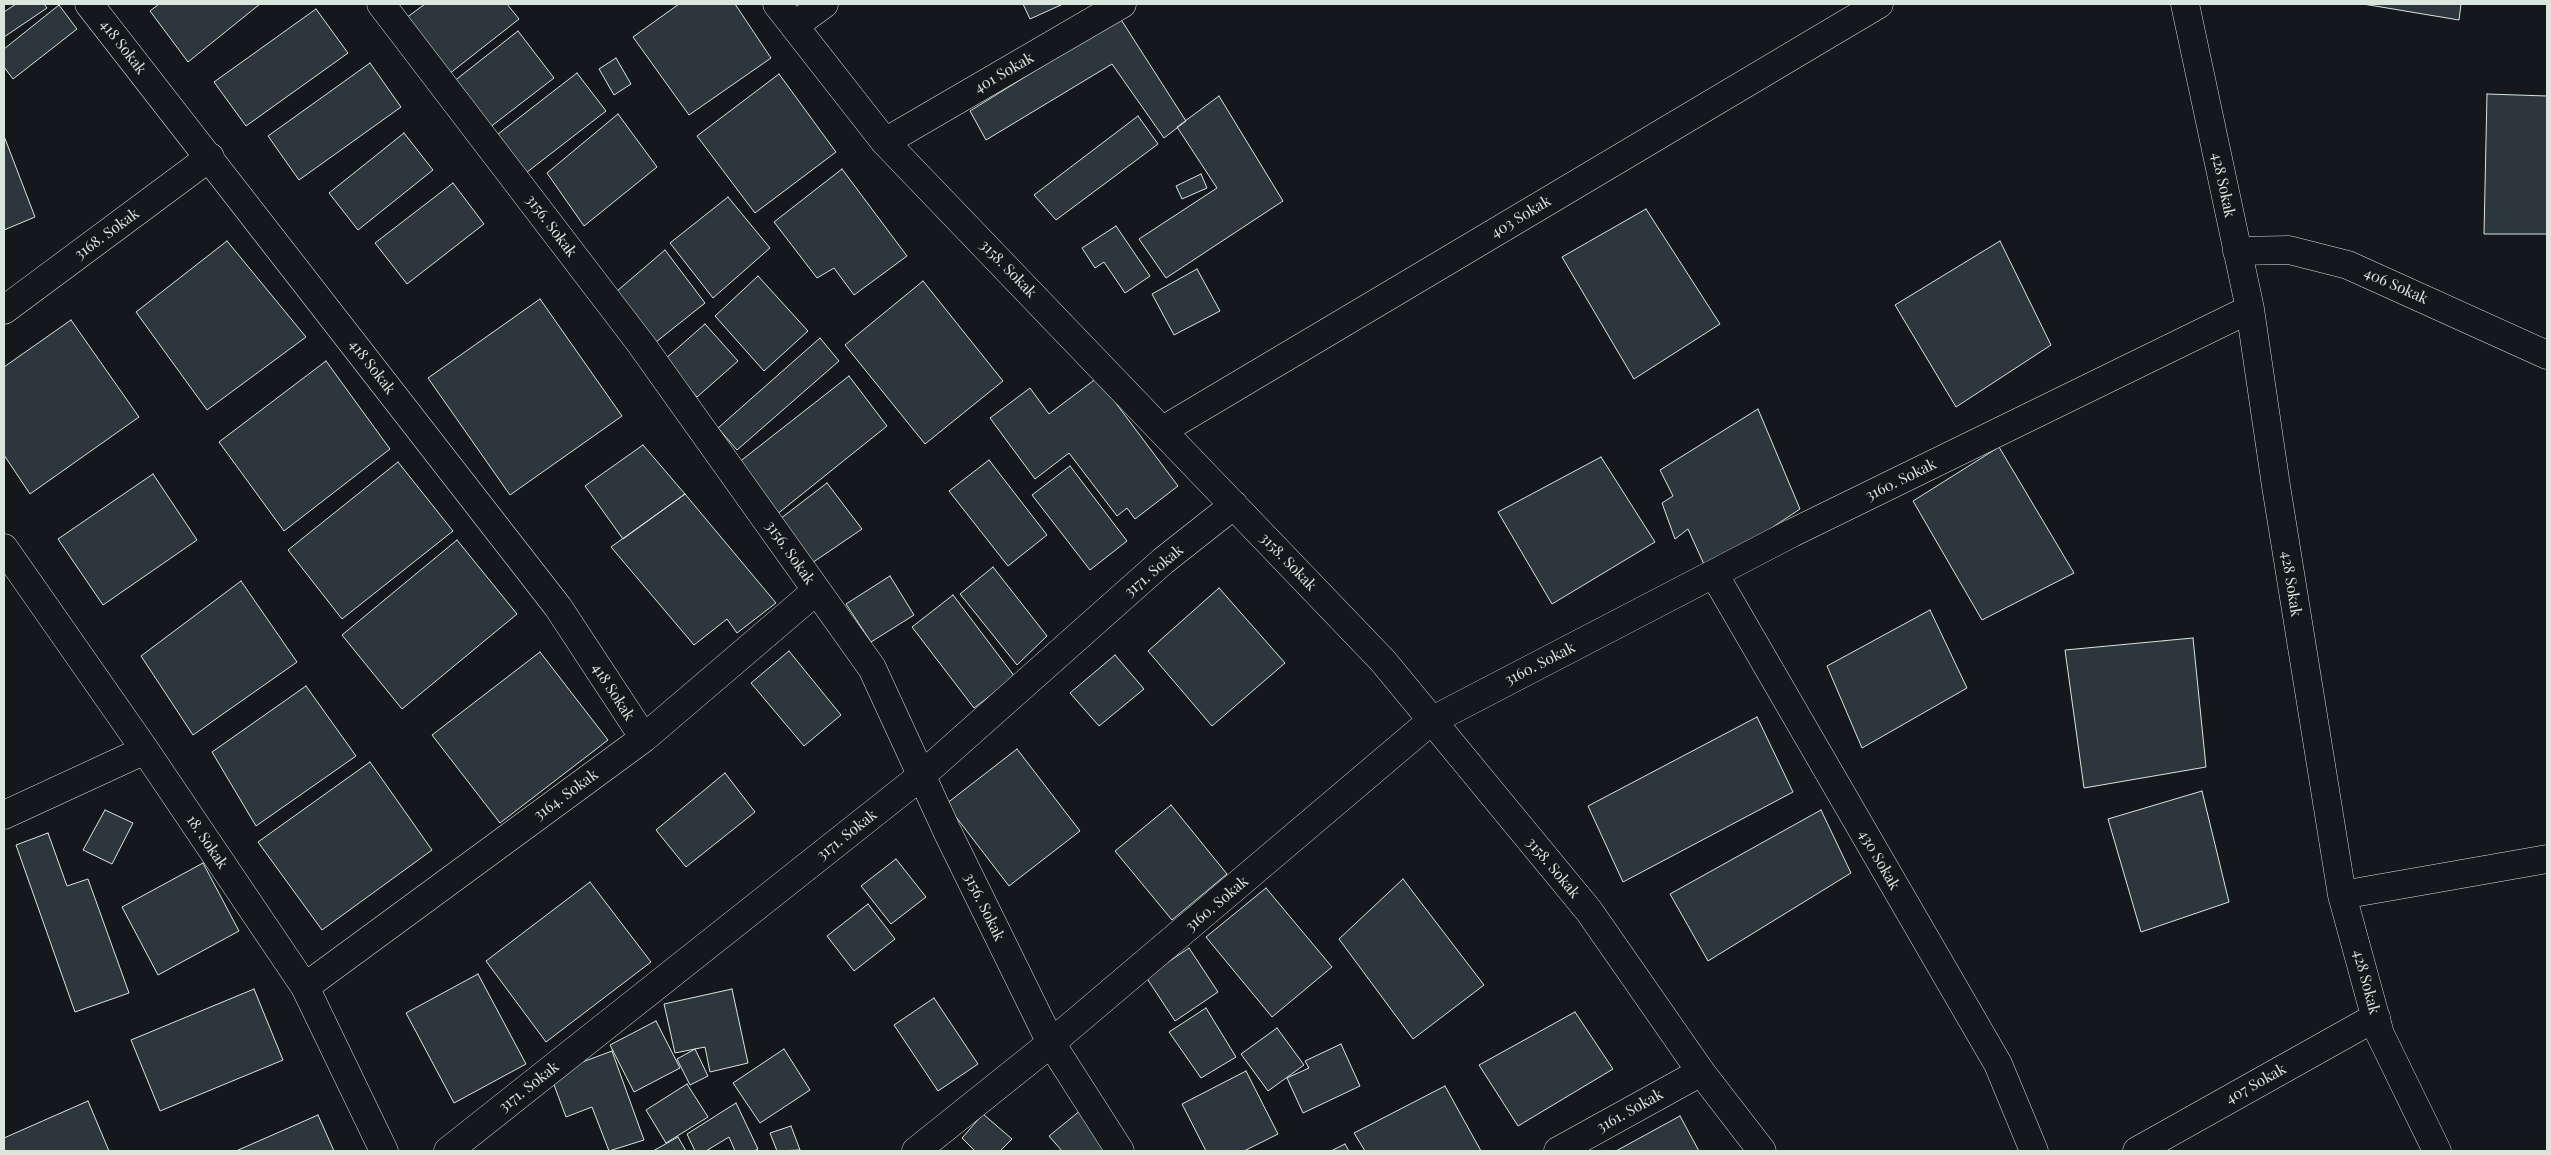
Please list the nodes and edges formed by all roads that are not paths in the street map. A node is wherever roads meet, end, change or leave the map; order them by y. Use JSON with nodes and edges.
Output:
{"nodes":[{"id":1,"x":90,"y":4,"type":"edge"},
{"id":2,"x":381,"y":4,"type":"edge"},
{"id":3,"x":777,"y":4,"type":"edge"},
{"id":4,"x":824,"y":4,"type":"edge"},
{"id":5,"x":1122,"y":4,"type":"edge"},
{"id":6,"x":2186,"y":4,"type":"edge"},
{"id":7,"x":1861,"y":8,"type":"edge"},
{"id":8,"x":794,"y":26,"type":"junction"},
{"id":9,"x":885,"y":142,"type":"junction"},
{"id":10,"x":210,"y":158,"type":"junction"},
{"id":11,"x":2237,"y":251,"type":"junction"},
{"id":12,"x":2250,"y":309,"type":"junction"},
{"id":13,"x":4,"y":310,"type":"edge"},
{"id":14,"x":2547,"y":354,"type":"edge"},
{"id":15,"x":1163,"y":430,"type":"junction"},
{"id":16,"x":1234,"y":506,"type":"junction"},
{"id":17,"x":4,"y":548,"type":"edge"},
{"id":18,"x":1714,"y":574,"type":"junction"},
{"id":19,"x":816,"y":591,"type":"junction"},
{"id":20,"x":1431,"y":721,"type":"junction"},
{"id":21,"x":644,"y":738,"type":"junction"},
{"id":22,"x":145,"y":750,"type":"junction"},
{"id":23,"x":921,"y":776,"type":"junction"},
{"id":24,"x":4,"y":815,"type":"edge"},
{"id":25,"x":2547,"y":859,"type":"edge"},
{"id":26,"x":2342,"y":895,"type":"junction"},
{"id":27,"x":305,"y":988,"type":"junction"},
{"id":28,"x":2376,"y":1017,"type":"junction"},
{"id":29,"x":1051,"y":1043,"type":"junction"},
{"id":30,"x":1701,"y":1072,"type":"junction"},
{"id":31,"x":384,"y":1151,"type":"edge"},
{"id":32,"x":448,"y":1151,"type":"edge"},
{"id":33,"x":916,"y":1151,"type":"edge"},
{"id":34,"x":1120,"y":1151,"type":"edge"},
{"id":35,"x":1558,"y":1151,"type":"edge"},
{"id":36,"x":1762,"y":1151,"type":"edge"},
{"id":37,"x":2034,"y":1151,"type":"edge"},
{"id":38,"x":2137,"y":1151,"type":"edge"},
{"id":39,"x":2437,"y":1151,"type":"edge"}],
"edges":[{"from":1,"to":10,"type":"street","name":"418 Sokak"},
{"from":2,"to":19,"type":"street","name":"3156. Sokak"},
{"from":3,"to":8,"type":"street","name":"3158. Sokak"},
{"from":4,"to":8,"type":"street"},
{"from":5,"to":9,"type":"street","name":"401 Sokak"},
{"from":6,"to":11,"type":"street","name":"428 Sokak"},
{"from":7,"to":15,"type":"street","name":"403 Sokak"},
{"from":8,"to":9,"type":"street","name":"3158. Sokak"},
{"from":9,"to":15,"type":"street","name":"3158. Sokak"},
{"from":10,"to":13,"type":"street","name":"3168. Sokak"},
{"from":10,"to":21,"type":"street","name":"418 Sokak"},
{"from":11,"to":12,"type":"street","name":"428 Sokak"},
{"from":11,"to":14,"type":"street","name":"406 Sokak"},
{"from":12,"to":18,"type":"street","name":"3160. Sokak"},
{"from":12,"to":26,"type":"street","name":"428 Sokak"},
{"from":15,"to":16,"type":"street","name":"3158. Sokak"},
{"from":16,"to":20,"type":"street","name":"3158. Sokak"},
{"from":16,"to":23,"type":"street","name":"3171. Sokak"},
{"from":17,"to":22,"type":"street","name":"18. Sokak"},
{"from":18,"to":20,"type":"street","name":"3160. Sokak"},
{"from":18,"to":37,"type":"street","name":"430 Sokak"},
{"from":19,"to":21,"type":"street","name":"3164. Sokak"},
{"from":19,"to":23,"type":"street","name":"3156. Sokak"},
{"from":20,"to":29,"type":"street","name":"3160. Sokak"},
{"from":20,"to":30,"type":"street","name":"3158. Sokak"},
{"from":21,"to":27,"type":"street","name":"3164. Sokak"},
{"from":22,"to":24,"type":"street"},
{"from":22,"to":27,"type":"street","name":"18. Sokak"},
{"from":23,"to":29,"type":"street","name":"3156. Sokak"},
{"from":23,"to":32,"type":"street","name":"3171. Sokak"},
{"from":25,"to":26,"type":"street"},
{"from":26,"to":28,"type":"street","name":"428 Sokak"},
{"from":27,"to":31,"type":"street","name":"18. Sokak"},
{"from":28,"to":38,"type":"street","name":"407 Sokak"},
{"from":28,"to":39,"type":"street","name":"428 Sokak"},
{"from":29,"to":33,"type":"street","name":"3160. Sokak"},
{"from":29,"to":34,"type":"street","name":"3156. Sokak"},
{"from":30,"to":35,"type":"street","name":"3161. Sokak"},
{"from":30,"to":36,"type":"street","name":"3158. Sokak"}]}
